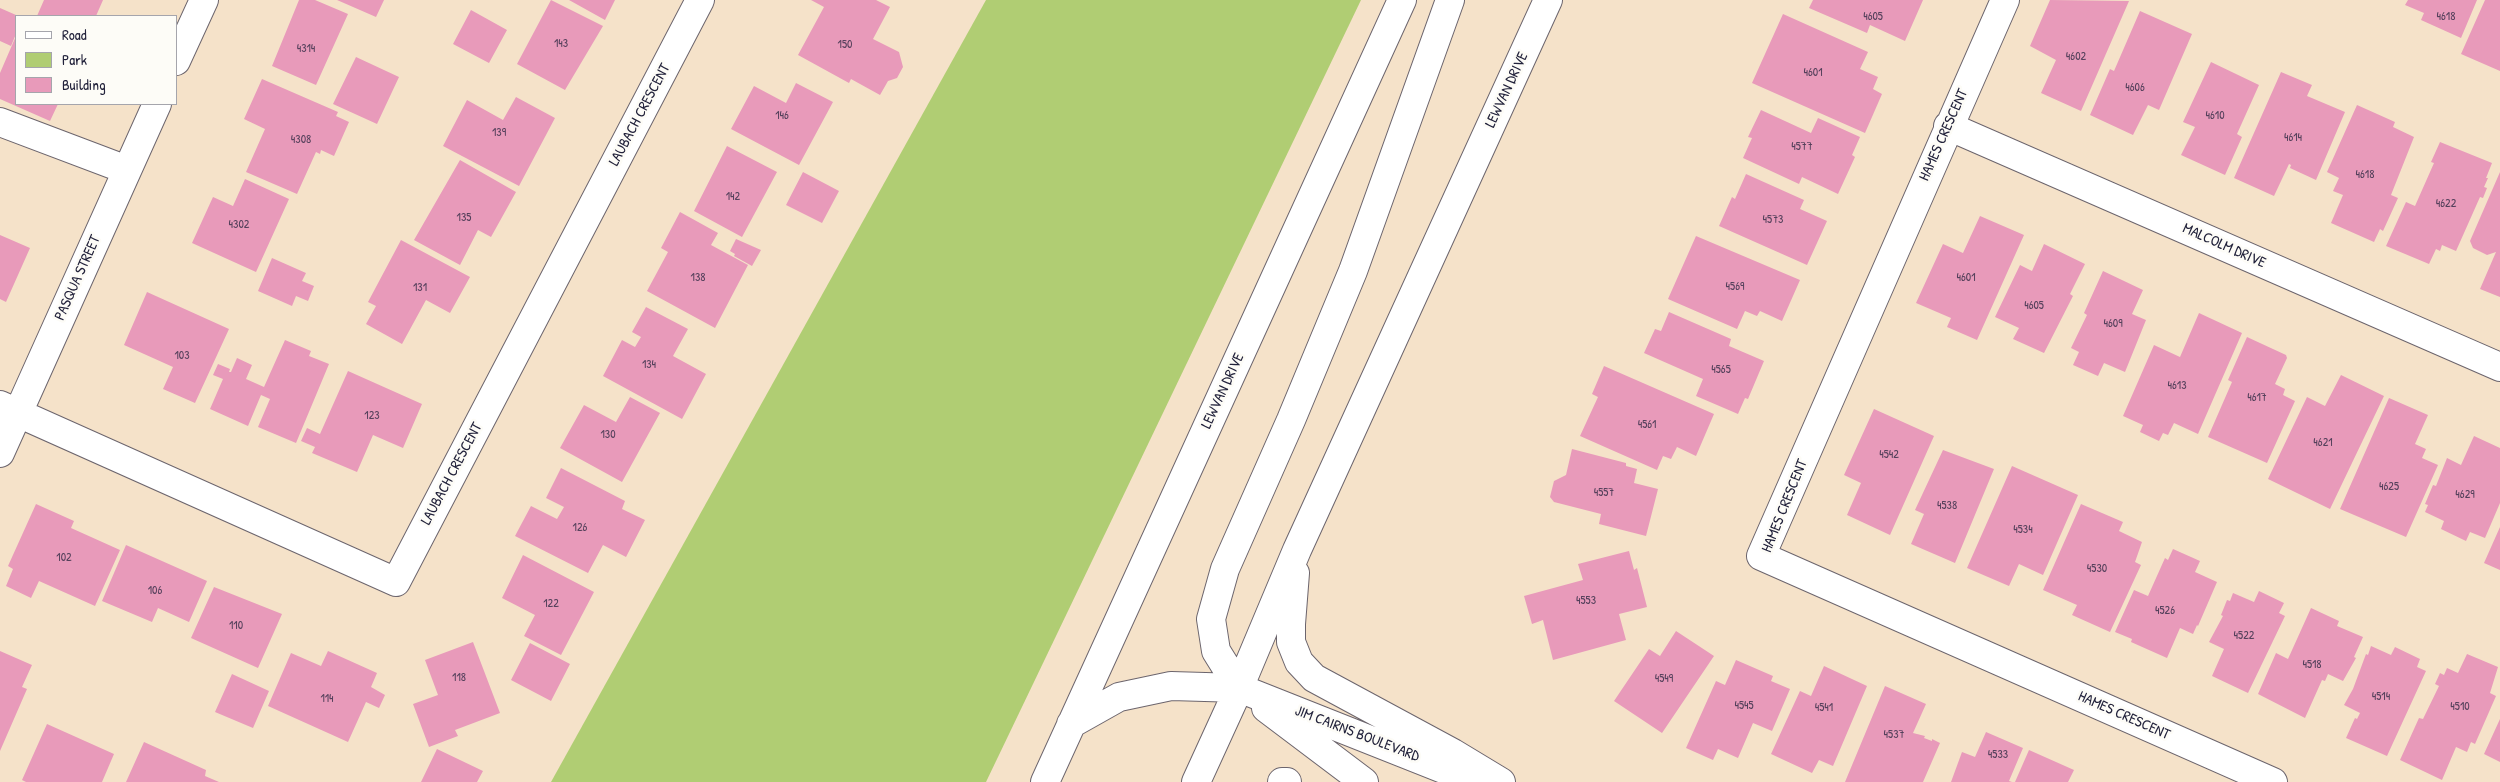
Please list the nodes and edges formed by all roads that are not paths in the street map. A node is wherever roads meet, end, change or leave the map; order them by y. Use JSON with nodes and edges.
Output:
{"nodes":[{"id":1,"x":204,"y":0,"type":"edge"},
{"id":2,"x":700,"y":0,"type":"edge"},
{"id":3,"x":1402,"y":0,"type":"edge"},
{"id":4,"x":1450,"y":0,"type":"edge"},
{"id":5,"x":1548,"y":0,"type":"edge"},
{"id":6,"x":2005,"y":0,"type":"edge"},
{"id":7,"x":178,"y":57,"type":"edge"},
{"id":8,"x":157,"y":105,"type":"edge"},
{"id":9,"x":0,"y":122,"type":"edge"},
{"id":10,"x":1948,"y":126,"type":"junction"},
{"id":11,"x":127,"y":170,"type":"junction"},
{"id":12,"x":2500,"y":367,"type":"edge"},
{"id":13,"x":9,"y":409,"type":"edge"},
{"id":14,"x":0,"y":453,"type":"edge"},
{"id":15,"x":1297,"y":550,"type":"junction"},
{"id":16,"x":1239,"y":688,"type":"junction"},
{"id":17,"x":1071,"y":724,"type":"junction"},
{"id":18,"x":1045,"y":782,"type":"edge"},
{"id":19,"x":1196,"y":782,"type":"edge"},
{"id":20,"x":1282,"y":782,"type":"edge"},
{"id":21,"x":1287,"y":782,"type":"edge"},
{"id":22,"x":1364,"y":782,"type":"edge"},
{"id":23,"x":1474,"y":782,"type":"edge"},
{"id":24,"x":1502,"y":782,"type":"edge"},
{"id":25,"x":2273,"y":782,"type":"edge"}],
"edges":[{"from":1,"to":7,"type":"street"},
{"from":2,"to":13,"type":"street","name":"LAUBACH CRESCENT"},
{"from":3,"to":17,"type":"street","name":"LEWVAN DRIVE"},
{"from":4,"to":16,"type":"street"},
{"from":5,"to":15,"type":"street","name":"LEWVAN DRIVE"},
{"from":6,"to":10,"type":"street","name":"HAMES CRESCENT"},
{"from":8,"to":11,"type":"street","name":"PASQUA STREET"},
{"from":9,"to":11,"type":"street"},
{"from":10,"to":12,"type":"street","name":"MALCOLM DRIVE"},
{"from":10,"to":25,"type":"street","name":"HAMES CRESCENT"},
{"from":11,"to":13,"type":"street","name":"PASQUA STREET"},
{"from":13,"to":14,"type":"street","name":"PASQUA STREET"},
{"from":15,"to":16,"type":"street","name":"LEWVAN DRIVE"},
{"from":15,"to":24,"type":"street"},
{"from":16,"to":17,"type":"street","name":"JIM CAIRNS BOULEVARD"},
{"from":16,"to":19,"type":"street","name":"LEWVAN DRIVE"},
{"from":16,"to":22,"type":"street"},
{"from":16,"to":23,"type":"street","name":"JIM CAIRNS BOULEVARD"},
{"from":17,"to":18,"type":"street","name":"LEWVAN DRIVE"},
{"from":20,"to":21,"type":"street"}]}
